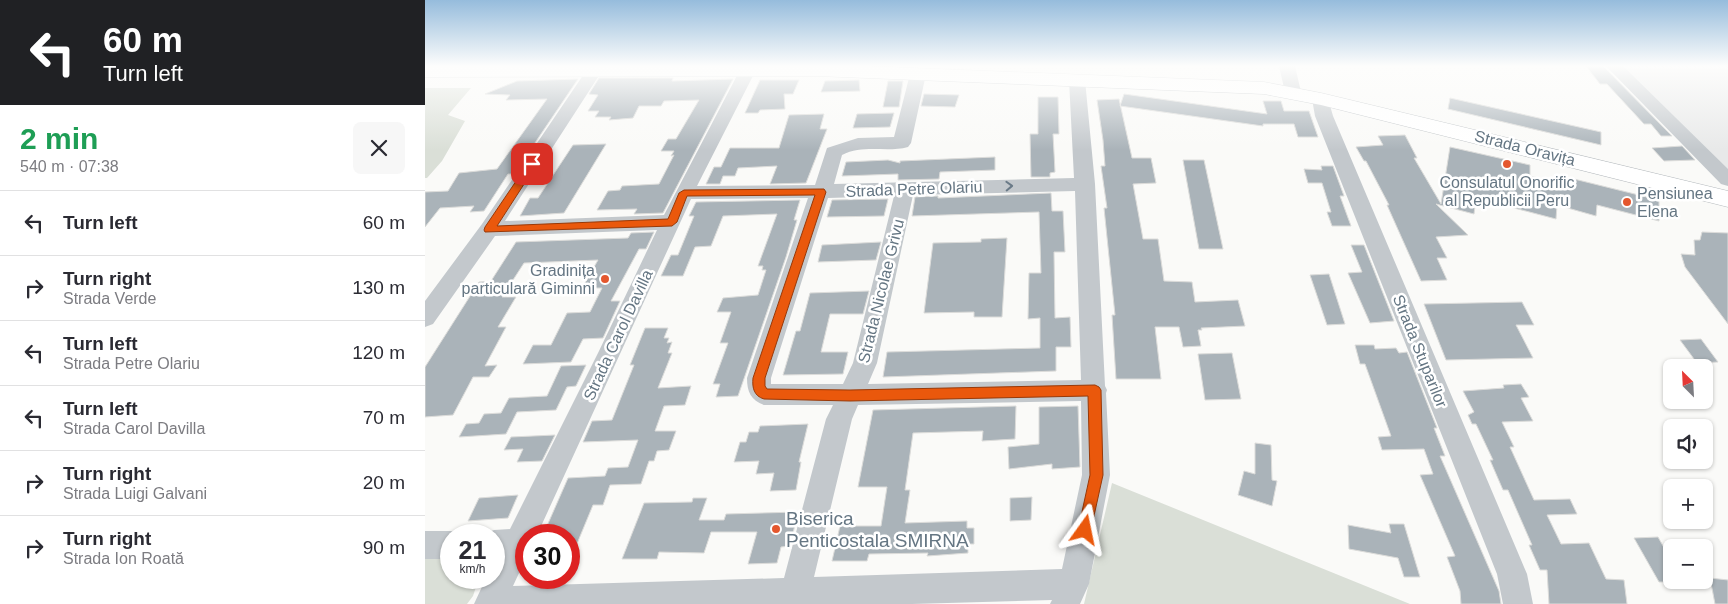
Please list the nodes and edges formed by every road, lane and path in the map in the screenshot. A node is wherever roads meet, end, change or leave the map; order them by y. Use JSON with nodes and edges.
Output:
{"nodes":[{"id":1,"x":579,"y":94,"type":"edge"},
{"id":2,"x":735,"y":94,"type":"edge"},
{"id":3,"x":919,"y":94,"type":"edge"},
{"id":4,"x":1078,"y":94,"type":"edge"},
{"id":5,"x":1302,"y":94,"type":"edge"},
{"id":6,"x":1642,"y":94,"type":"edge"},
{"id":7,"x":1321,"y":99,"type":"junction"},
{"id":8,"x":1728,"y":180,"type":"edge"},
{"id":9,"x":1085,"y":184,"type":"junction"},
{"id":10,"x":905,"y":189,"type":"junction"},
{"id":11,"x":821,"y":192,"type":"junction"},
{"id":12,"x":684,"y":193,"type":"junction"},
{"id":13,"x":1728,"y":199,"type":"edge"},
{"id":14,"x":672,"y":222,"type":"junction"},
{"id":15,"x":489,"y":230,"type":"junction"},
{"id":16,"x":425,"y":318,"type":"edge"},
{"id":17,"x":1095,"y":390,"type":"junction"},
{"id":18,"x":850,"y":395,"type":"junction"},
{"id":19,"x":506,"y":544,"type":"edge"},
{"id":20,"x":425,"y":545,"type":"edge"},
{"id":21,"x":440,"y":545,"type":"edge"},
{"id":22,"x":795,"y":592,"type":"junction"},
{"id":23,"x":1069,"y":594,"type":"edge"},
{"id":24,"x":626,"y":601,"type":"edge"},
{"id":25,"x":489,"y":603,"type":"edge"},
{"id":26,"x":1518,"y":604,"type":"edge"}],
"edges":[{"from":1,"to":15,"type":"street"},
{"from":2,"to":12,"type":"street","name":"Strada Carol Davilla"},
{"from":3,"to":11,"type":"street"},
{"from":4,"to":9,"type":"street"},
{"from":5,"to":7,"type":"main road","name":"Strada Oravița"},
{"from":6,"to":8,"type":"street"},
{"from":7,"to":13,"type":"main road","name":"Strada Oravița"},
{"from":7,"to":26,"type":"street","name":"Strada Stuparilor"},
{"from":10,"to":9,"type":"street","name":"Strada Petre Olariu","one_way":true},
{"from":9,"to":17,"type":"street"},
{"from":10,"to":11,"type":"street","name":"Strada Petre Olariu"},
{"from":10,"to":18,"type":"street","name":"Strada Nicolae Grivu"},
{"from":11,"to":12,"type":"street","name":"Strada Petre Olariu"},
{"from":11,"to":18,"type":"street"},
{"from":12,"to":14,"type":"street","name":"Strada Carol Davilla"},
{"from":14,"to":15,"type":"street"},
{"from":14,"to":19,"type":"street","name":"Strada Carol Davilla"},
{"from":15,"to":16,"type":"street"},
{"from":17,"to":18,"type":"street"},
{"from":17,"to":23,"type":"street"},
{"from":18,"to":22,"type":"street","name":"Strada Nicolae Grivu"},
{"from":19,"to":25,"type":"street","name":"Strada Carol Davilla"},
{"from":20,"to":21,"type":"street"},
{"from":22,"to":23,"type":"street"},
{"from":22,"to":24,"type":"street"},
{"from":24,"to":25,"type":"street"}]}
